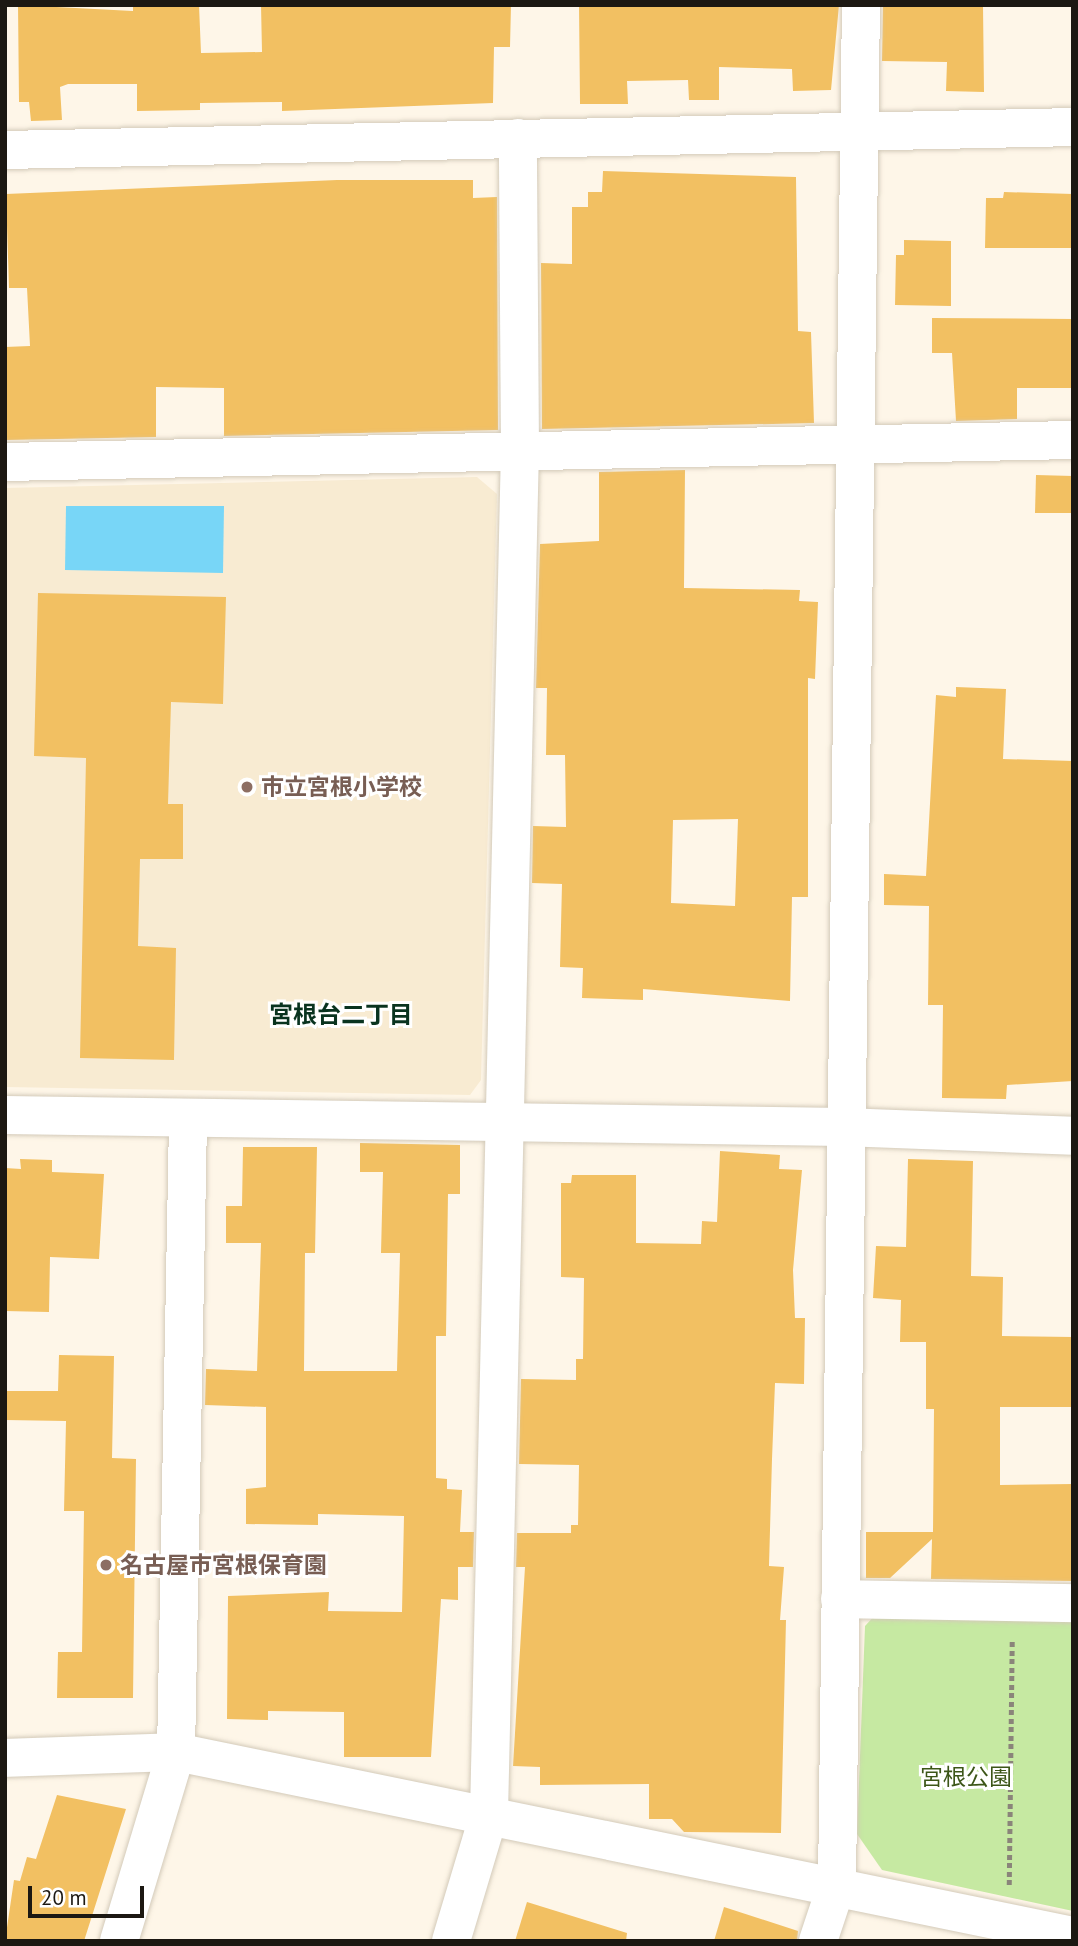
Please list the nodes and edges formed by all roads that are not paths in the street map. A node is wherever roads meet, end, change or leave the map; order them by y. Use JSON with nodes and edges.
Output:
{"nodes":[{"id":1,"x":861,"y":5,"type":"edge"},
{"id":2,"x":1073,"y":127,"type":"edge"},
{"id":3,"x":857,"y":130,"type":"junction"},
{"id":4,"x":518,"y":138,"type":"junction"},
{"id":5,"x":5,"y":150,"type":"edge"},
{"id":6,"x":1073,"y":440,"type":"edge"},
{"id":7,"x":853,"y":443,"type":"junction"},
{"id":8,"x":520,"y":450,"type":"junction"},
{"id":9,"x":5,"y":462,"type":"edge"},
{"id":10,"x":5,"y":1115,"type":"edge"},
{"id":11,"x":188,"y":1119,"type":"junction"},
{"id":12,"x":503,"y":1121,"type":"junction"},
{"id":13,"x":843,"y":1127,"type":"junction"},
{"id":14,"x":1073,"y":1136,"type":"edge"},
{"id":15,"x":840,"y":1599,"type":"junction"},
{"id":16,"x":1073,"y":1603,"type":"edge"},
{"id":17,"x":176,"y":1752,"type":"junction"},
{"id":18,"x":5,"y":1758,"type":"edge"},
{"id":19,"x":489,"y":1814,"type":"junction"},
{"id":20,"x":837,"y":1884,"type":"junction"},
{"id":21,"x":1073,"y":1936,"type":"edge"},
{"id":22,"x":119,"y":1941,"type":"edge"},
{"id":23,"x":452,"y":1941,"type":"edge"},
{"id":24,"x":818,"y":1941,"type":"edge"}],
"edges":[{"from":1,"to":3,"type":"street"},
{"from":2,"to":3,"type":"street"},
{"from":3,"to":4,"type":"street"},
{"from":3,"to":7,"type":"street"},
{"from":4,"to":5,"type":"street"},
{"from":4,"to":8,"type":"street"},
{"from":6,"to":7,"type":"street"},
{"from":7,"to":8,"type":"street"},
{"from":7,"to":13,"type":"street"},
{"from":8,"to":9,"type":"street"},
{"from":8,"to":12,"type":"street"},
{"from":10,"to":11,"type":"street"},
{"from":11,"to":12,"type":"street"},
{"from":11,"to":17,"type":"street"},
{"from":12,"to":13,"type":"street"},
{"from":12,"to":19,"type":"street"},
{"from":13,"to":14,"type":"street"},
{"from":13,"to":15,"type":"street"},
{"from":15,"to":16,"type":"street"},
{"from":15,"to":20,"type":"street"},
{"from":17,"to":18,"type":"street"},
{"from":17,"to":19,"type":"street"},
{"from":17,"to":22,"type":"street"},
{"from":19,"to":20,"type":"street"},
{"from":19,"to":23,"type":"street"},
{"from":20,"to":21,"type":"street"},
{"from":20,"to":24,"type":"street"}]}
